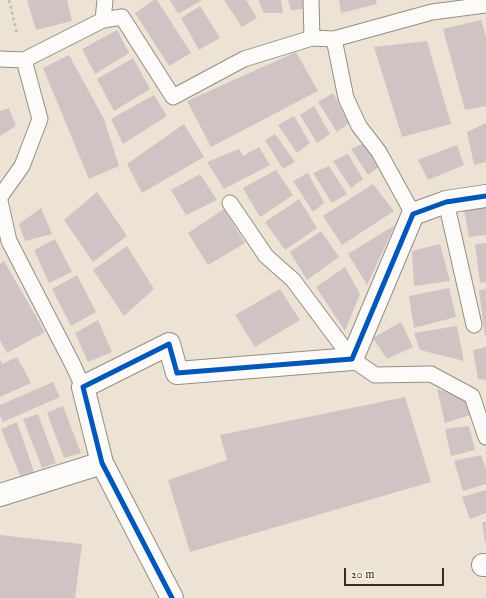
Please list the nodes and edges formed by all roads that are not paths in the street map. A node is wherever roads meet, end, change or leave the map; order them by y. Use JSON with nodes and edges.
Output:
{"nodes":[{"id":1,"x":105,"y":0,"type":"edge"},
{"id":2,"x":311,"y":0,"type":"edge"},
{"id":3,"x":486,"y":5,"type":"edge"},
{"id":4,"x":103,"y":20,"type":"junction"},
{"id":5,"x":312,"y":38,"type":"junction"},
{"id":6,"x":334,"y":39,"type":"junction"},
{"id":7,"x":0,"y":59,"type":"edge"},
{"id":8,"x":24,"y":60,"type":"junction"},
{"id":9,"x":486,"y":196,"type":"edge"},
{"id":10,"x":0,"y":197,"type":"edge"},
{"id":11,"x":0,"y":201,"type":"edge"},
{"id":12,"x":446,"y":202,"type":"junction"},
{"id":13,"x":230,"y":203,"type":"dead end"},
{"id":14,"x":413,"y":214,"type":"junction"},
{"id":15,"x":474,"y":325,"type":"dead end"},
{"id":16,"x":352,"y":359,"type":"junction"},
{"id":17,"x":83,"y":387,"type":"junction"},
{"id":18,"x":486,"y":437,"type":"edge"},
{"id":19,"x":102,"y":463,"type":"junction"},
{"id":20,"x":0,"y":495,"type":"edge"},
{"id":21,"x":172,"y":598,"type":"edge"}],
"edges":[{"from":1,"to":4,"type":"lane"},
{"from":2,"to":5,"type":"lane"},
{"from":3,"to":6,"type":"lane"},
{"from":4,"to":5,"type":"lane"},
{"from":4,"to":8,"type":"lane"},
{"from":5,"to":6,"type":"lane"},
{"from":6,"to":14,"type":"lane"},
{"from":7,"to":8,"type":"lane"},
{"from":8,"to":10,"type":"lane"},
{"from":9,"to":12,"type":"street"},
{"from":11,"to":17,"type":"lane"},
{"from":12,"to":14,"type":"street"},
{"from":12,"to":15,"type":"lane"},
{"from":13,"to":16,"type":"lane"},
{"from":14,"to":16,"type":"street"},
{"from":16,"to":17,"type":"street"},
{"from":16,"to":18,"type":"lane"},
{"from":17,"to":19,"type":"street"},
{"from":19,"to":20,"type":"street"},
{"from":19,"to":21,"type":"street"}]}
